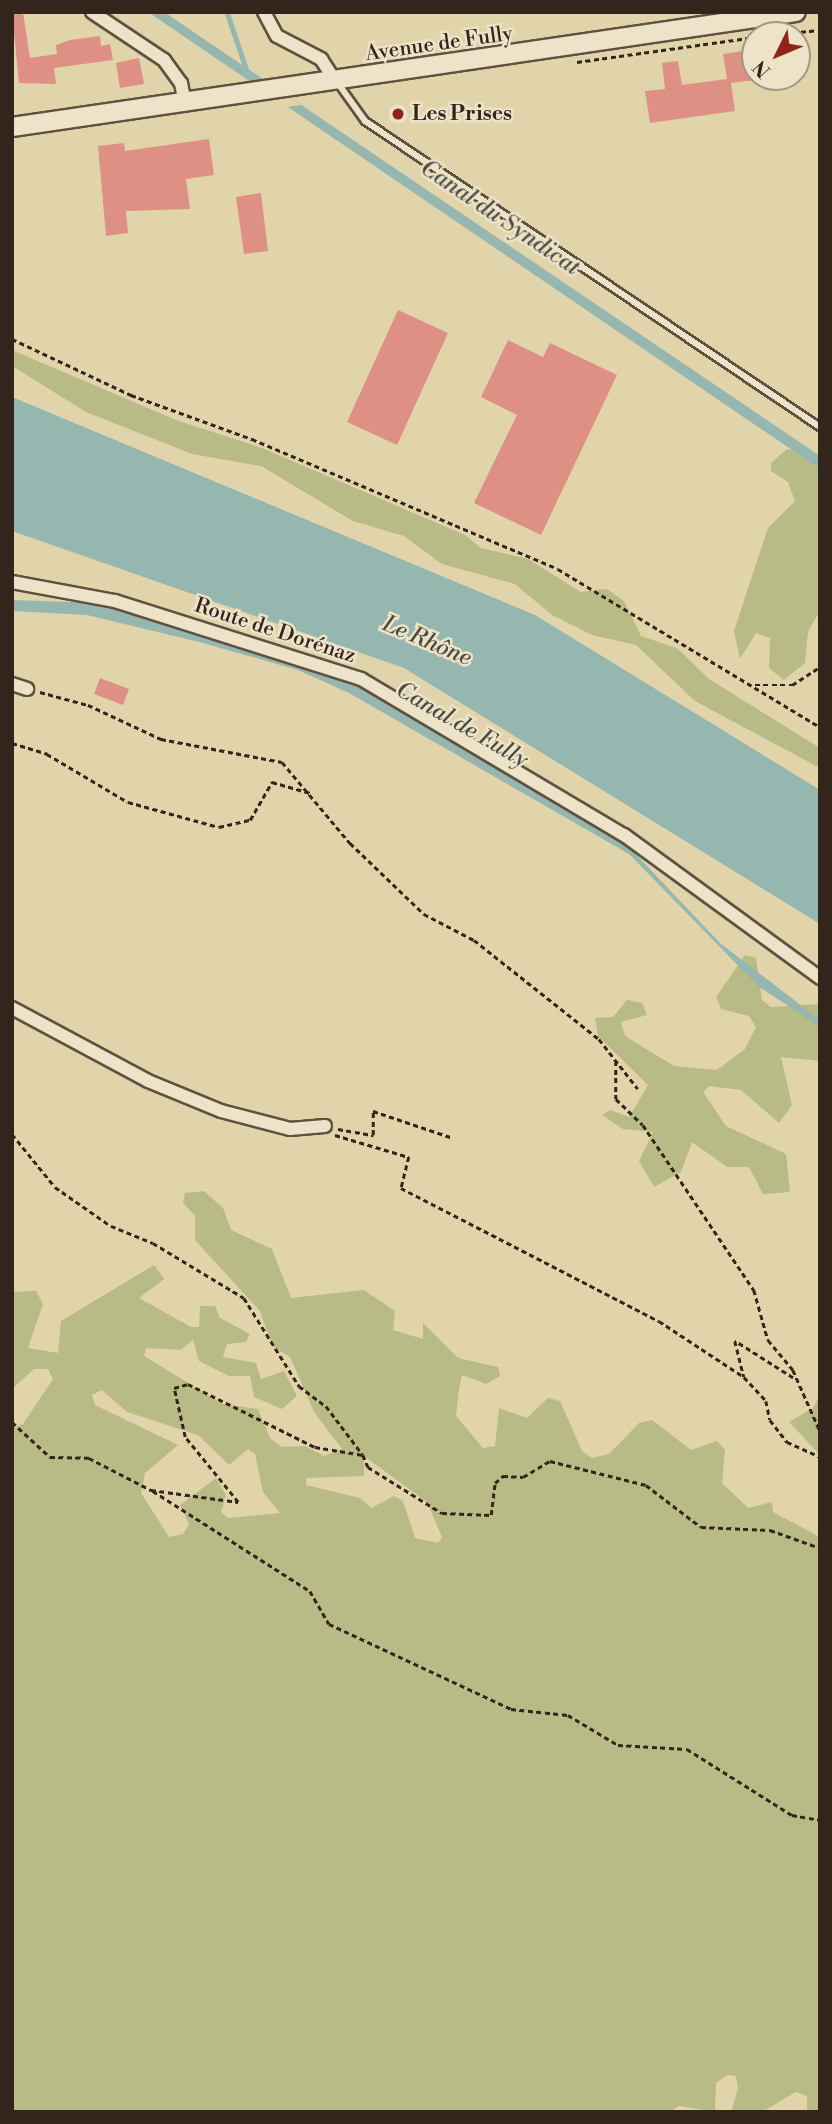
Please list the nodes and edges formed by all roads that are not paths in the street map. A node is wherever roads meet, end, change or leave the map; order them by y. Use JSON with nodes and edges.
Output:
{"nodes":[{"id":1,"x":92,"y":12,"type":"edge"},
{"id":2,"x":264,"y":12,"type":"edge"},
{"id":3,"x":796,"y":12,"type":"edge"},
{"id":4,"x":336,"y":82,"type":"junction"},
{"id":5,"x":186,"y":104,"type":"junction"},
{"id":6,"x":12,"y":127,"type":"edge"},
{"id":7,"x":820,"y":427,"type":"edge"},
{"id":8,"x":12,"y":582,"type":"edge"},
{"id":9,"x":12,"y":684,"type":"edge"},
{"id":10,"x":27,"y":689,"type":"road end"},
{"id":11,"x":820,"y":978,"type":"edge"},
{"id":12,"x":12,"y":1008,"type":"edge"},
{"id":13,"x":324,"y":1126,"type":"road end"}],
"edges":[{"from":1,"to":5,"type":"street"},
{"from":2,"to":4,"type":"street"},
{"from":3,"to":4,"type":"main road","name":"Avenue de Fully"},
{"from":4,"to":5,"type":"main road","name":"Avenue de Fully"},
{"from":4,"to":7,"type":"lane"},
{"from":5,"to":6,"type":"main road"},
{"from":8,"to":11,"type":"street","name":"Route de Dorénaz"},
{"from":9,"to":10,"type":"street"},
{"from":12,"to":13,"type":"street"}]}
